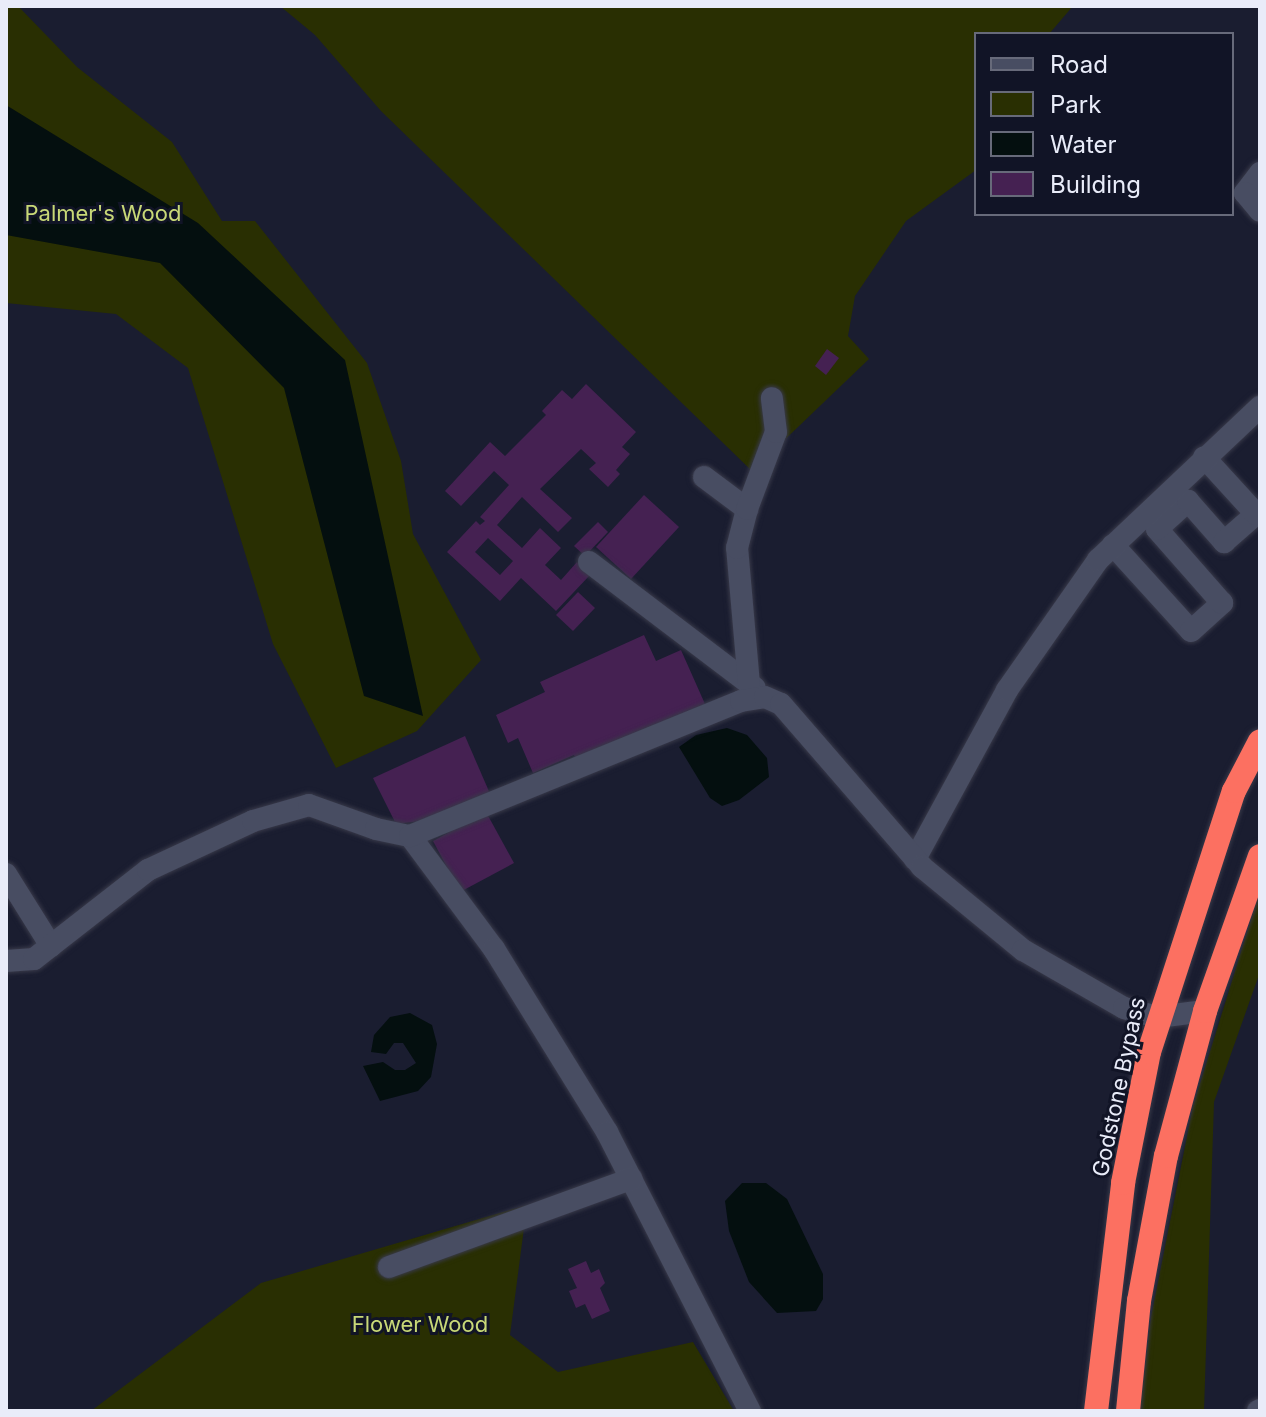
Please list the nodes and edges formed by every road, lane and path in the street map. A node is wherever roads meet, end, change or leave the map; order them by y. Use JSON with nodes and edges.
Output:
{"nodes":[{"id":1,"x":1260,"y":173,"type":"edge"},
{"id":2,"x":1260,"y":211,"type":"edge"},
{"id":3,"x":772,"y":398,"type":"dead end"},
{"id":4,"x":1260,"y":407,"type":"edge"},
{"id":5,"x":1204,"y":457,"type":"junction"},
{"id":6,"x":704,"y":477,"type":"dead end"},
{"id":7,"x":747,"y":509,"type":"junction"},
{"id":8,"x":1258,"y":512,"type":"edge"},
{"id":9,"x":1113,"y":545,"type":"junction"},
{"id":10,"x":589,"y":562,"type":"dead end"},
{"id":11,"x":757,"y":690,"type":"junction"},
{"id":12,"x":1260,"y":741,"type":"edge"},
{"id":13,"x":410,"y":836,"type":"junction"},
{"id":14,"x":1260,"y":856,"type":"edge"},
{"id":15,"x":915,"y":859,"type":"junction"},
{"id":16,"x":6,"y":874,"type":"edge"},
{"id":17,"x":51,"y":946,"type":"junction"},
{"id":18,"x":9,"y":967,"type":"edge"},
{"id":19,"x":1205,"y":1011,"type":"junction"},
{"id":20,"x":1158,"y":1017,"type":"junction"},
{"id":21,"x":631,"y":1179,"type":"junction"},
{"id":22,"x":389,"y":1267,"type":"dead end"},
{"id":23,"x":750,"y":1411,"type":"edge"},
{"id":24,"x":1096,"y":1411,"type":"edge"},
{"id":25,"x":1128,"y":1411,"type":"edge"}],
"edges":[{"from":1,"to":2,"type":"lane"},
{"from":3,"to":7,"type":"lane"},
{"from":4,"to":5,"type":"lane"},
{"from":5,"to":8,"type":"lane"},
{"from":5,"to":9,"type":"lane"},
{"from":6,"to":7,"type":"lane"},
{"from":7,"to":11,"type":"lane"},
{"from":8,"to":9,"type":"lane"},
{"from":9,"to":15,"type":"lane"},
{"from":10,"to":11,"type":"lane"},
{"from":11,"to":13,"type":"lane"},
{"from":11,"to":15,"type":"lane"},
{"from":12,"to":20,"type":"highway","name":"Godstone Bypass"},
{"from":13,"to":17,"type":"lane"},
{"from":13,"to":21,"type":"lane"},
{"from":14,"to":19,"type":"highway"},
{"from":15,"to":20,"type":"lane"},
{"from":16,"to":17,"type":"lane"},
{"from":17,"to":18,"type":"lane"},
{"from":19,"to":20,"type":"lane"},
{"from":19,"to":25,"type":"highway"},
{"from":20,"to":24,"type":"highway","name":"Godstone Bypass"},
{"from":21,"to":22,"type":"lane"},
{"from":21,"to":23,"type":"lane"}]}
